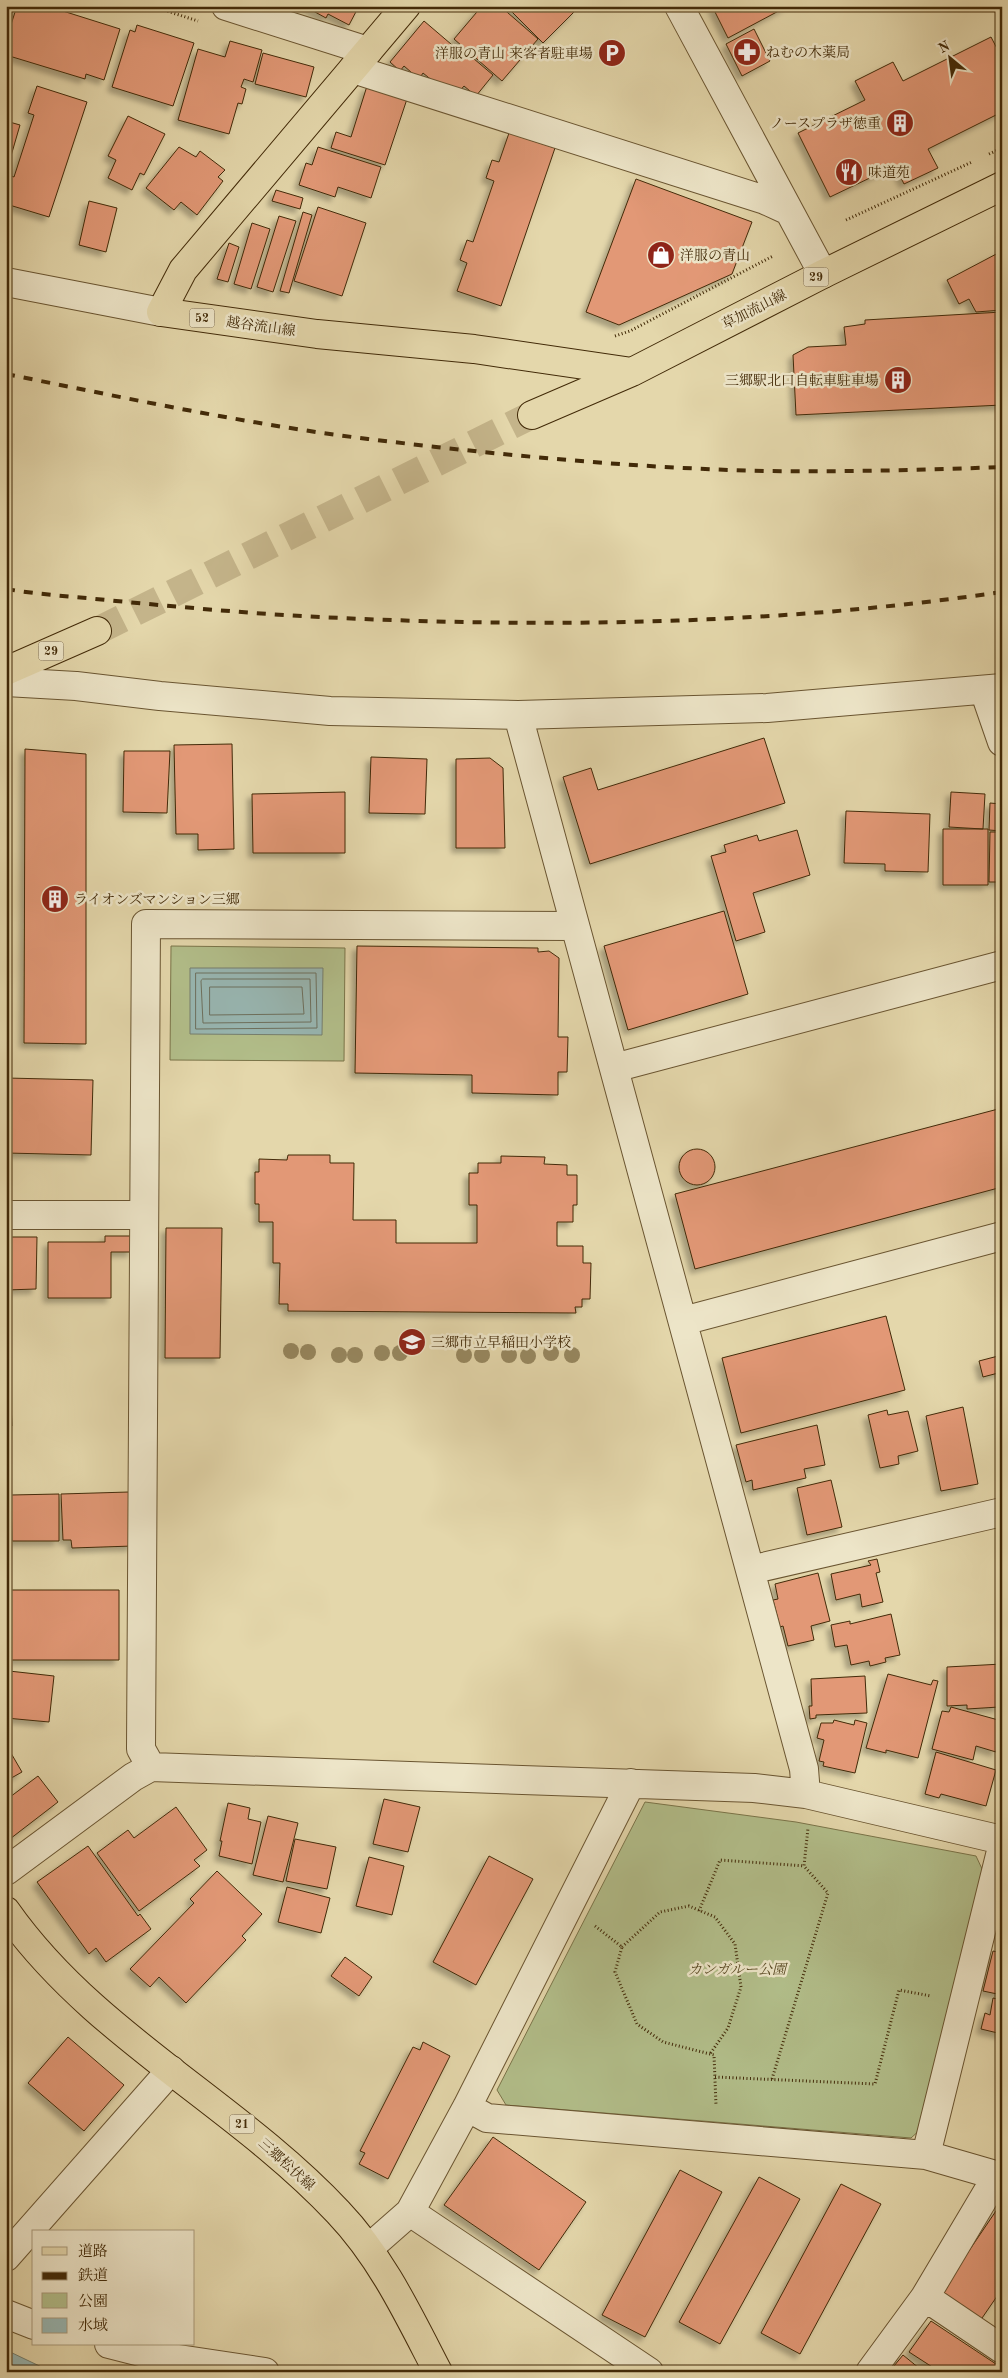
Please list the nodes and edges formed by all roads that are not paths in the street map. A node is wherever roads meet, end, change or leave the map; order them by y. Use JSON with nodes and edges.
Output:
{"nodes":[{"id":1,"x":226,"y":6,"type":"edge"},
{"id":2,"x":406,"y":6,"type":"edge"},
{"id":3,"x":679,"y":6,"type":"edge"},
{"id":4,"x":360,"y":60,"type":"junction"},
{"id":5,"x":1002,"y":186,"type":"edge"},
{"id":6,"x":788,"y":210,"type":"junction"},
{"id":7,"x":823,"y":274,"type":"junction"},
{"id":8,"x":6,"y":282,"type":"edge"},
{"id":9,"x":161,"y":312,"type":"junction"},
{"id":10,"x":632,"y":372,"type":"junction"},
{"id":11,"x":532,"y":415,"type":"tunnel mouth"},
{"id":12,"x":96,"y":631,"type":"tunnel mouth"},
{"id":13,"x":6,"y":672,"type":"edge"},
{"id":14,"x":6,"y":682,"type":"edge"},
{"id":15,"x":993,"y":689,"type":"edge"},
{"id":16,"x":518,"y":715,"type":"junction"},
{"id":17,"x":1002,"y":742,"type":"edge"},
{"id":18,"x":574,"y":926,"type":"junction"},
{"id":19,"x":1002,"y":965,"type":"edge"},
{"id":20,"x":614,"y":1068,"type":"junction"},
{"id":21,"x":6,"y":1214,"type":"edge"},
{"id":22,"x":144,"y":1215,"type":"junction"},
{"id":23,"x":1002,"y":1236,"type":"edge"},
{"id":24,"x":683,"y":1321,"type":"junction"},
{"id":25,"x":1002,"y":1512,"type":"edge"},
{"id":26,"x":750,"y":1570,"type":"junction"},
{"id":27,"x":151,"y":1767,"type":"junction"},
{"id":28,"x":631,"y":1783,"type":"junction"},
{"id":29,"x":806,"y":1794,"type":"junction"},
{"id":30,"x":1002,"y":1840,"type":"edge"},
{"id":31,"x":1002,"y":1847,"type":"edge"},
{"id":32,"x":6,"y":1871,"type":"edge"},
{"id":33,"x":6,"y":1911,"type":"edge"},
{"id":34,"x":172,"y":2070,"type":"junction"},
{"id":35,"x":467,"y":2107,"type":"junction"},
{"id":36,"x":926,"y":2155,"type":"junction"},
{"id":37,"x":999,"y":2177,"type":"edge"},
{"id":38,"x":410,"y":2212,"type":"junction"},
{"id":39,"x":369,"y":2248,"type":"junction"},
{"id":40,"x":6,"y":2256,"type":"edge"},
{"id":41,"x":925,"y":2297,"type":"junction"},
{"id":42,"x":6,"y":2314,"type":"edge"},
{"id":43,"x":32,"y":2324,"type":"edge"},
{"id":44,"x":117,"y":2346,"type":"edge"},
{"id":45,"x":1002,"y":2349,"type":"edge"},
{"id":46,"x":265,"y":2372,"type":"edge"},
{"id":47,"x":438,"y":2372,"type":"edge"},
{"id":48,"x":649,"y":2372,"type":"edge"},
{"id":49,"x":870,"y":2372,"type":"edge"}],
"edges":[{"from":1,"to":4,"type":"street"},
{"from":2,"to":4,"type":"main road"},
{"from":3,"to":6,"type":"street"},
{"from":4,"to":6,"type":"street"},
{"from":4,"to":9,"type":"main road"},
{"from":5,"to":7,"type":"main road","name":"草加流山線","number":"29"},
{"from":6,"to":7,"type":"street"},
{"from":7,"to":10,"type":"main road","name":"草加流山線","number":"29"},
{"from":8,"to":9,"type":"street"},
{"from":9,"to":10,"type":"main road","name":"越谷流山線","number":"52"},
{"from":10,"to":11,"type":"main road","name":"草加流山線","number":"29"},
{"from":12,"to":13,"type":"main road","number":"29"},
{"from":14,"to":16,"type":"street"},
{"from":15,"to":16,"type":"street"},
{"from":15,"to":17,"type":"street"},
{"from":16,"to":18,"type":"street"},
{"from":18,"to":20,"type":"street"},
{"from":18,"to":22,"type":"street"},
{"from":19,"to":20,"type":"street"},
{"from":20,"to":24,"type":"street"},
{"from":21,"to":22,"type":"street"},
{"from":22,"to":27,"type":"street"},
{"from":23,"to":24,"type":"street"},
{"from":24,"to":26,"type":"street"},
{"from":25,"to":26,"type":"street"},
{"from":26,"to":29,"type":"street"},
{"from":27,"to":28,"type":"street"},
{"from":27,"to":32,"type":"street"},
{"from":28,"to":29,"type":"street"},
{"from":28,"to":35,"type":"street"},
{"from":29,"to":30,"type":"street"},
{"from":31,"to":36,"type":"street"},
{"from":33,"to":34,"type":"main road","name":"三郷松伏線","number":"21"},
{"from":34,"to":39,"type":"main road","name":"三郷松伏線","number":"21"},
{"from":34,"to":40,"type":"street"},
{"from":35,"to":36,"type":"street"},
{"from":35,"to":38,"type":"street"},
{"from":36,"to":37,"type":"street"},
{"from":37,"to":41,"type":"street"},
{"from":38,"to":39,"type":"street"},
{"from":38,"to":48,"type":"street"},
{"from":39,"to":47,"type":"main road","name":"三郷松伏線","number":"21"},
{"from":41,"to":45,"type":"street"},
{"from":41,"to":49,"type":"street"},
{"from":42,"to":43,"type":"street"},
{"from":44,"to":46,"type":"street"}]}
